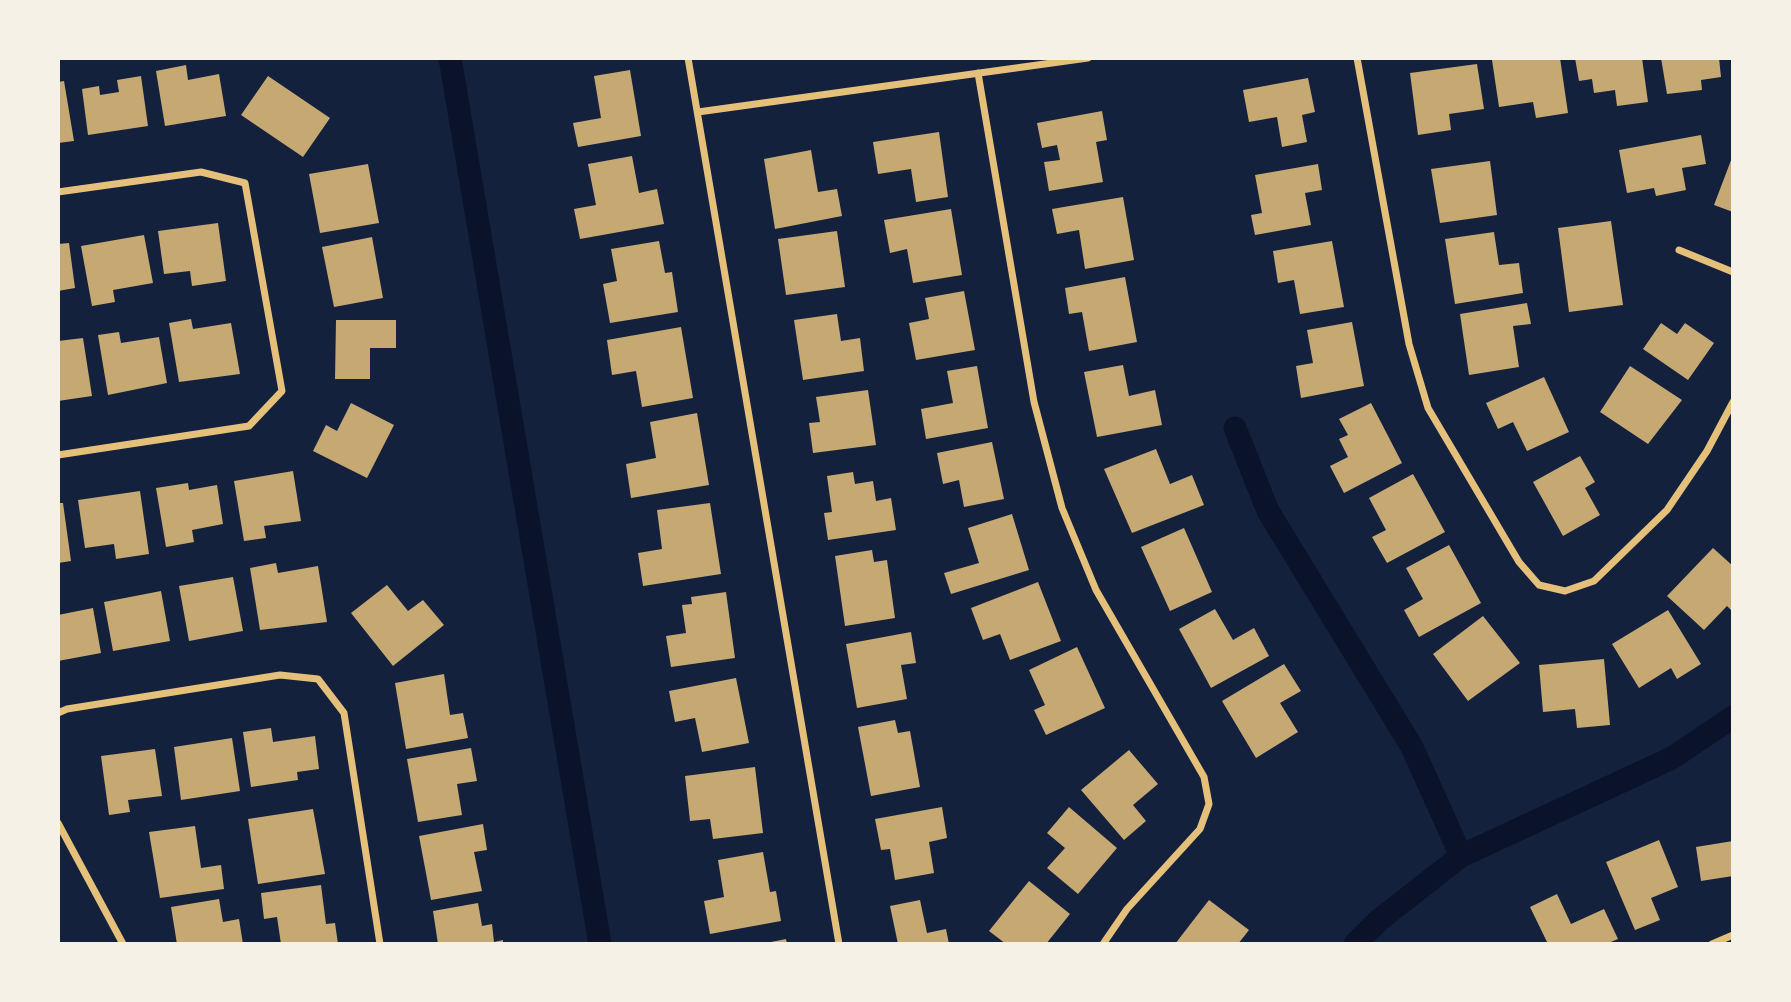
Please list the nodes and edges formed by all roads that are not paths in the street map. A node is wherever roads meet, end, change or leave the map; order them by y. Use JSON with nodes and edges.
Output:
{"nodes":[{"id":1,"x":688,"y":58,"type":"edge"},
{"id":2,"x":1088,"y":58,"type":"edge"},
{"id":3,"x":1357,"y":58,"type":"edge"},
{"id":4,"x":978,"y":73,"type":"junction"},
{"id":5,"x":698,"y":112,"type":"junction"},
{"id":6,"x":58,"y":192,"type":"edge"},
{"id":7,"x":1679,"y":250,"type":"dead end"},
{"id":8,"x":1733,"y":272,"type":"edge"},
{"id":9,"x":1733,"y":402,"type":"edge"},
{"id":10,"x":58,"y":455,"type":"edge"},
{"id":11,"x":58,"y":713,"type":"edge"},
{"id":12,"x":58,"y":822,"type":"edge"},
{"id":13,"x":1733,"y":935,"type":"edge"},
{"id":14,"x":123,"y":944,"type":"edge"},
{"id":15,"x":380,"y":944,"type":"edge"},
{"id":16,"x":839,"y":944,"type":"edge"},
{"id":17,"x":1103,"y":944,"type":"edge"},
{"id":18,"x":1712,"y":944,"type":"edge"}],
"edges":[{"from":1,"to":5,"type":"street"},
{"from":2,"to":4,"type":"street"},
{"from":3,"to":9,"type":"street"},
{"from":4,"to":5,"type":"street"},
{"from":4,"to":17,"type":"street"},
{"from":5,"to":16,"type":"street"},
{"from":6,"to":10,"type":"street"},
{"from":7,"to":8,"type":"street"},
{"from":11,"to":15,"type":"street"},
{"from":12,"to":14,"type":"street"},
{"from":13,"to":18,"type":"street"}]}
